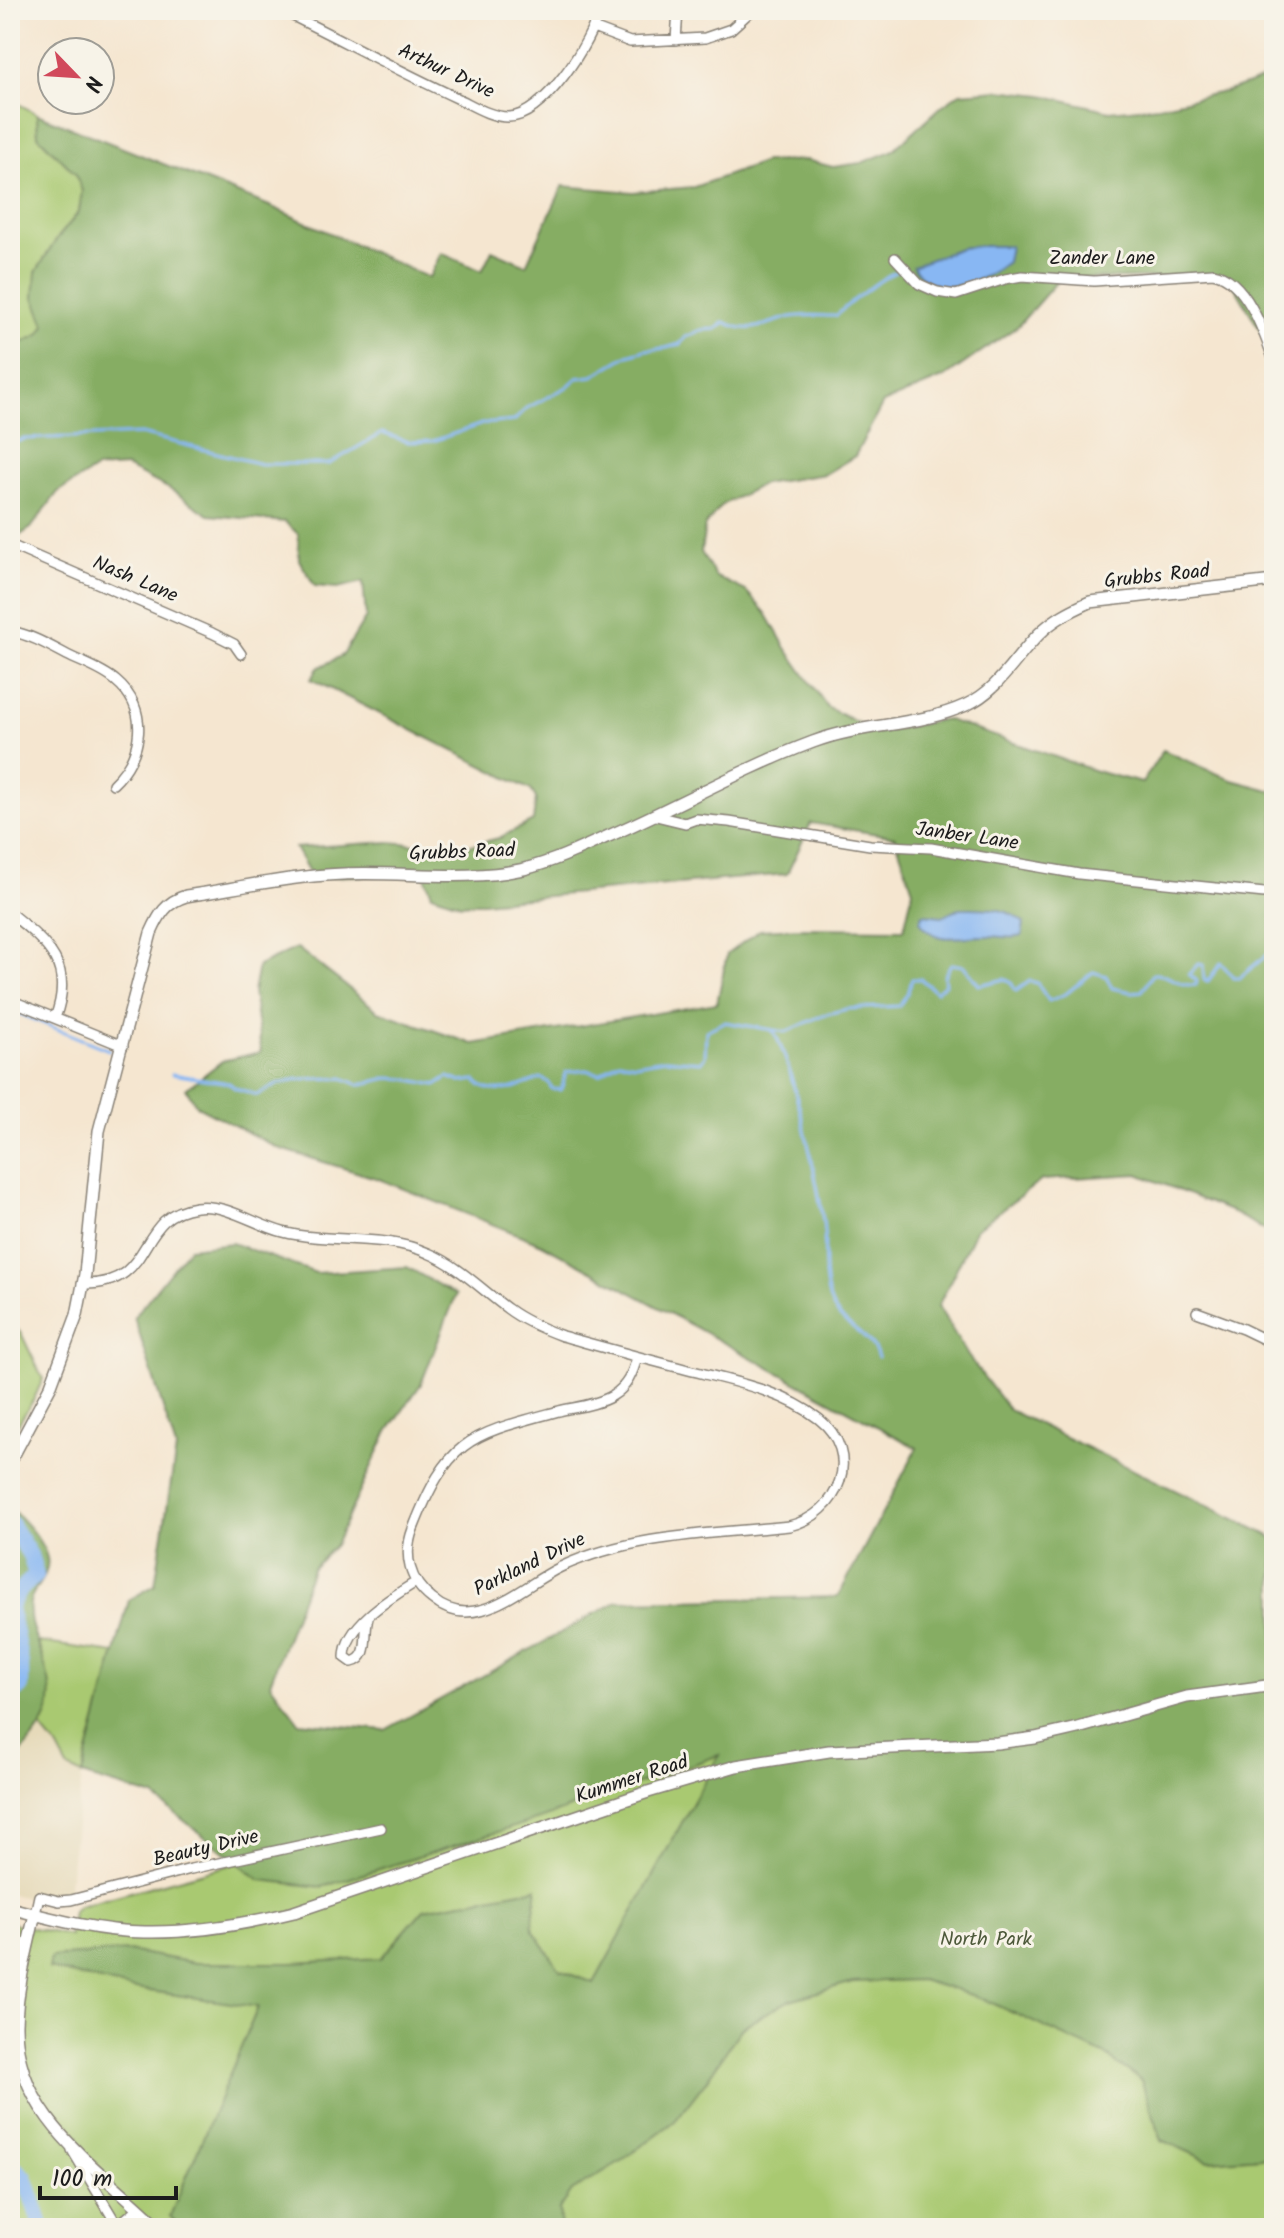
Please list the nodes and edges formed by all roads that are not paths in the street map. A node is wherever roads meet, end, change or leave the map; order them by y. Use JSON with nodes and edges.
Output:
{"nodes":[{"id":1,"x":281,"y":10,"type":"edge"},
{"id":2,"x":599,"y":10,"type":"edge"},
{"id":3,"x":678,"y":10,"type":"edge"},
{"id":4,"x":752,"y":10,"type":"edge"},
{"id":5,"x":1030,"y":10,"type":"edge"},
{"id":6,"x":1085,"y":10,"type":"edge"},
{"id":7,"x":593,"y":28,"type":"junction"},
{"id":8,"x":676,"y":40,"type":"junction"},
{"id":9,"x":895,"y":258,"type":"dead end"},
{"id":10,"x":1274,"y":361,"type":"edge"},
{"id":11,"x":10,"y":545,"type":"edge"},
{"id":12,"x":1274,"y":581,"type":"edge"},
{"id":13,"x":10,"y":631,"type":"edge"},
{"id":14,"x":241,"y":654,"type":"dead end"},
{"id":15,"x":113,"y":784,"type":"dead end"},
{"id":16,"x":656,"y":816,"type":"junction"},
{"id":17,"x":1274,"y":894,"type":"edge"},
{"id":18,"x":10,"y":913,"type":"edge"},
{"id":19,"x":10,"y":1000,"type":"edge"},
{"id":20,"x":55,"y":1018,"type":"junction"},
{"id":21,"x":123,"y":1046,"type":"junction"},
{"id":22,"x":84,"y":1284,"type":"junction"},
{"id":23,"x":1197,"y":1312,"type":"dead end"},
{"id":24,"x":1274,"y":1344,"type":"edge"},
{"id":25,"x":637,"y":1357,"type":"junction"},
{"id":26,"x":10,"y":1462,"type":"edge"},
{"id":27,"x":416,"y":1582,"type":"junction"},
{"id":28,"x":368,"y":1618,"type":"dead end"},
{"id":29,"x":1274,"y":1685,"type":"edge"},
{"id":30,"x":381,"y":1828,"type":"dead end"},
{"id":31,"x":10,"y":1908,"type":"edge"},
{"id":32,"x":35,"y":1914,"type":"junction"},
{"id":33,"x":70,"y":2147,"type":"junction"},
{"id":34,"x":139,"y":2208,"type":"junction"},
{"id":35,"x":118,"y":2226,"type":"edge"},
{"id":36,"x":160,"y":2228,"type":"edge"}],
"edges":[{"from":1,"to":7,"type":"street","name":"Arthur Drive"},
{"from":2,"to":7,"type":"street","name":"Arthur Drive"},
{"from":3,"to":8,"type":"street"},
{"from":4,"to":8,"type":"street"},
{"from":5,"to":6,"type":"street"},
{"from":7,"to":8,"type":"street"},
{"from":9,"to":10,"type":"street","name":"Zander Lane"},
{"from":11,"to":14,"type":"street","name":"Nash Lane"},
{"from":12,"to":16,"type":"street","name":"Grubbs Road"},
{"from":13,"to":15,"type":"street"},
{"from":16,"to":17,"type":"street","name":"Janber Lane"},
{"from":16,"to":21,"type":"street","name":"Grubbs Road"},
{"from":18,"to":20,"type":"street"},
{"from":19,"to":20,"type":"street"},
{"from":20,"to":21,"type":"street"},
{"from":21,"to":22,"type":"street","name":"Grubbs Road"},
{"from":22,"to":25,"type":"street","name":"Parkland Drive"},
{"from":22,"to":26,"type":"street","name":"Grubbs Road"},
{"from":23,"to":24,"type":"street"},
{"from":25,"to":27,"type":"street"},
{"from":25,"to":27,"type":"street","name":"Parkland Drive"},
{"from":27,"to":28,"type":"street"},
{"from":29,"to":32,"type":"street","name":"Kummer Road"},
{"from":30,"to":32,"type":"street","name":"Beauty Drive"},
{"from":31,"to":32,"type":"street","name":"Kummer Road"},
{"from":32,"to":33,"type":"street"},
{"from":33,"to":34,"type":"street"},
{"from":33,"to":35,"type":"street"},
{"from":34,"to":35,"type":"street"},
{"from":34,"to":36,"type":"street"}]}
